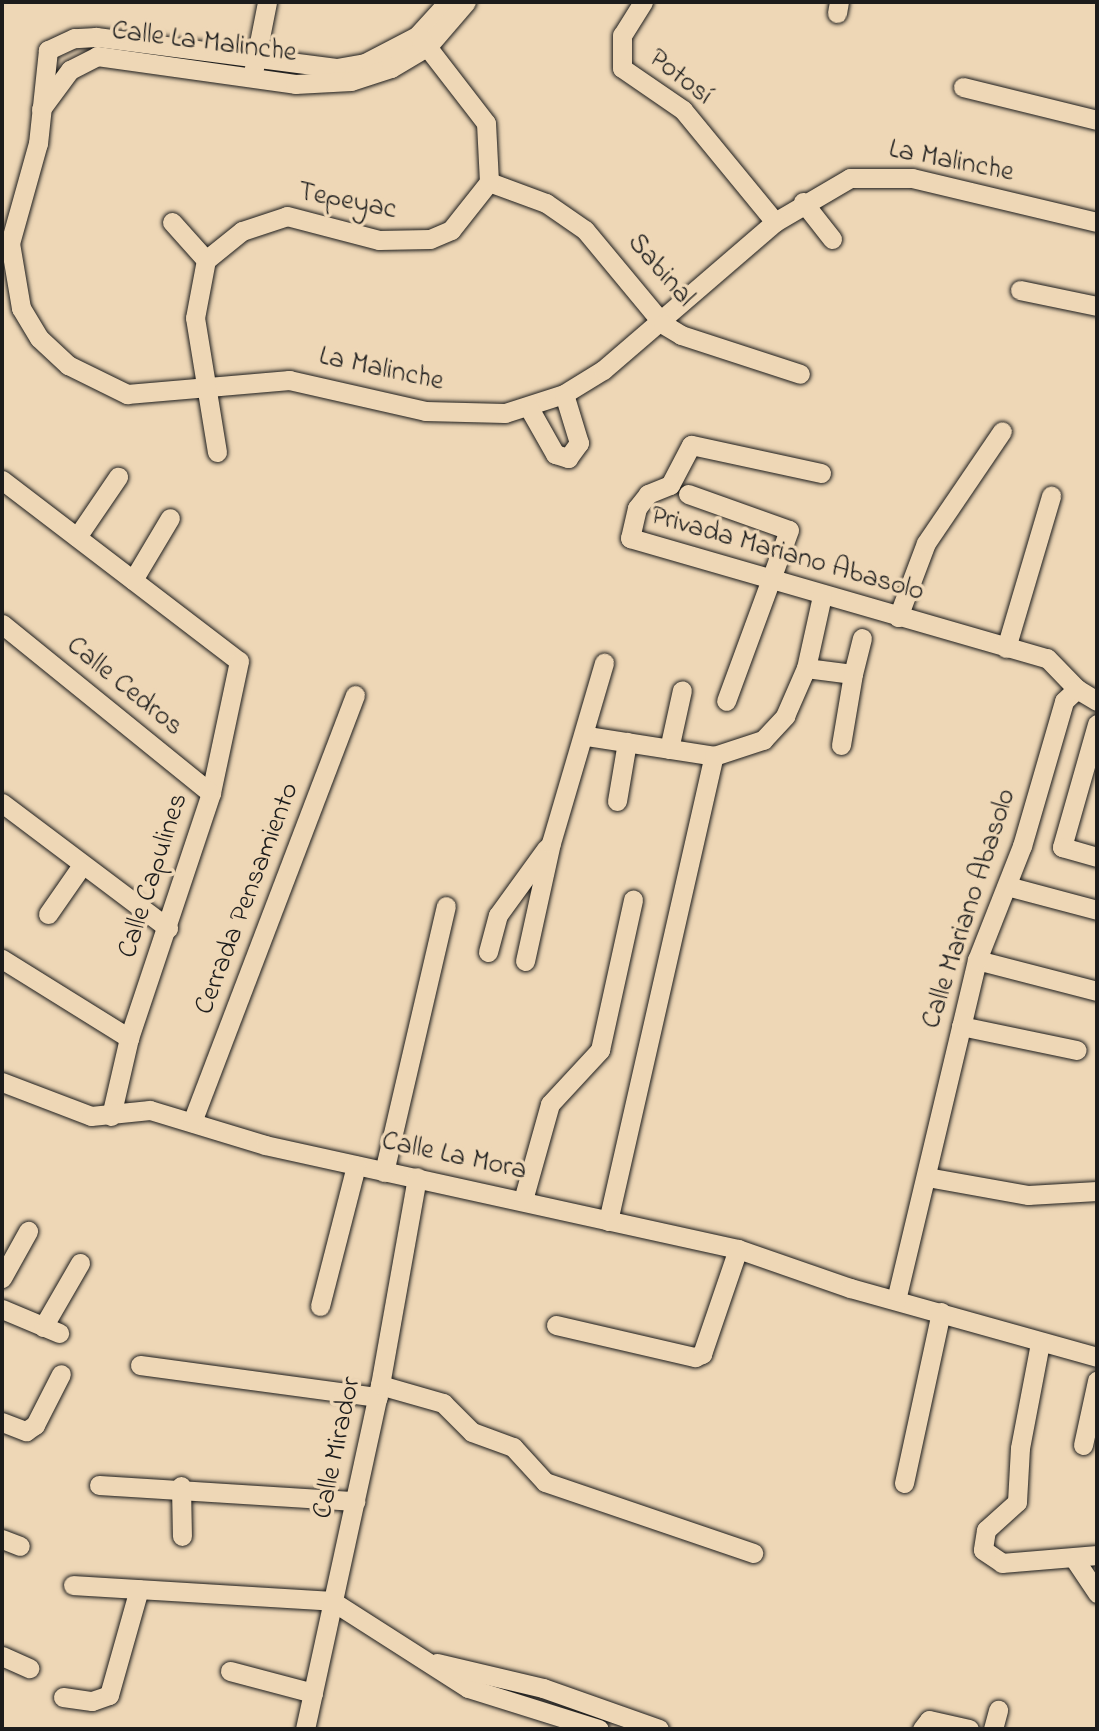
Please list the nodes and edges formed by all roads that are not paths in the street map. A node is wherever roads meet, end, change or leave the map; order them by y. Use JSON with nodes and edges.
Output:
{"nodes":[{"id":1,"x":267,"y":2,"type":"edge"},
{"id":2,"x":466,"y":2,"type":"edge"},
{"id":3,"x":643,"y":2,"type":"edge"},
{"id":4,"x":442,"y":9,"type":"edge"},
{"id":5,"x":423,"y":40,"type":"junction"},
{"id":6,"x":254,"y":69,"type":"junction"},
{"id":7,"x":963,"y":87,"type":"dead end"},
{"id":8,"x":40,"y":110,"type":"junction"},
{"id":9,"x":1097,"y":120,"type":"edge"},
{"id":10,"x":489,"y":182,"type":"junction"},
{"id":11,"x":803,"y":202,"type":"junction"},
{"id":12,"x":172,"y":222,"type":"dead end"},
{"id":13,"x":775,"y":222,"type":"junction"},
{"id":14,"x":1097,"y":222,"type":"edge"},
{"id":15,"x":832,"y":239,"type":"dead end"},
{"id":16,"x":206,"y":260,"type":"junction"},
{"id":17,"x":1020,"y":290,"type":"dead end"},
{"id":18,"x":1097,"y":306,"type":"edge"},
{"id":19,"x":663,"y":324,"type":"junction"},
{"id":20,"x":800,"y":374,"type":"dead end"},
{"id":21,"x":208,"y":384,"type":"junction"},
{"id":22,"x":564,"y":394,"type":"junction"},
{"id":23,"x":528,"y":408,"type":"junction"},
{"id":24,"x":1002,"y":431,"type":"dead end"},
{"id":25,"x":218,"y":452,"type":"dead end"},
{"id":26,"x":821,"y":473,"type":"dead end"},
{"id":27,"x":118,"y":477,"type":"dead end"},
{"id":28,"x":2,"y":480,"type":"edge"},
{"id":29,"x":688,"y":494,"type":"dead end"},
{"id":30,"x":1051,"y":496,"type":"dead end"},
{"id":31,"x":170,"y":518,"type":"dead end"},
{"id":32,"x":77,"y":537,"type":"junction"},
{"id":33,"x":133,"y":580,"type":"junction"},
{"id":34,"x":774,"y":582,"type":"junction"},
{"id":35,"x":822,"y":596,"type":"junction"},
{"id":36,"x":898,"y":617,"type":"junction"},
{"id":37,"x":2,"y":624,"type":"edge"},
{"id":38,"x":862,"y":638,"type":"dead end"},
{"id":39,"x":1006,"y":648,"type":"junction"},
{"id":40,"x":604,"y":663,"type":"dead end"},
{"id":41,"x":806,"y":668,"type":"junction"},
{"id":42,"x":853,"y":674,"type":"junction"},
{"id":43,"x":682,"y":690,"type":"dead end"},
{"id":44,"x":355,"y":695,"type":"dead end"},
{"id":45,"x":1071,"y":695,"type":"junction"},
{"id":46,"x":726,"y":701,"type":"dead end"},
{"id":47,"x":1097,"y":701,"type":"edge"},
{"id":48,"x":1097,"y":724,"type":"edge"},
{"id":49,"x":587,"y":736,"type":"junction"},
{"id":50,"x":627,"y":742,"type":"junction"},
{"id":51,"x":841,"y":745,"type":"dead end"},
{"id":52,"x":669,"y":749,"type":"junction"},
{"id":53,"x":714,"y":756,"type":"junction"},
{"id":54,"x":211,"y":793,"type":"junction"},
{"id":55,"x":617,"y":802,"type":"dead end"},
{"id":56,"x":2,"y":803,"type":"edge"},
{"id":57,"x":551,"y":843,"type":"junction"},
{"id":58,"x":1097,"y":857,"type":"edge"},
{"id":59,"x":82,"y":865,"type":"junction"},
{"id":60,"x":1007,"y":886,"type":"junction"},
{"id":61,"x":633,"y":900,"type":"dead end"},
{"id":62,"x":446,"y":906,"type":"dead end"},
{"id":63,"x":1097,"y":909,"type":"edge"},
{"id":64,"x":48,"y":914,"type":"dead end"},
{"id":65,"x":168,"y":928,"type":"junction"},
{"id":66,"x":488,"y":952,"type":"dead end"},
{"id":67,"x":2,"y":959,"type":"edge"},
{"id":68,"x":977,"y":960,"type":"junction"},
{"id":69,"x":525,"y":961,"type":"dead end"},
{"id":70,"x":1097,"y":991,"type":"edge"},
{"id":71,"x":961,"y":1026,"type":"junction"},
{"id":72,"x":129,"y":1038,"type":"junction"},
{"id":73,"x":1077,"y":1050,"type":"dead end"},
{"id":74,"x":2,"y":1082,"type":"edge"},
{"id":75,"x":111,"y":1116,"type":"junction"},
{"id":76,"x":192,"y":1122,"type":"junction"},
{"id":77,"x":356,"y":1166,"type":"junction"},
{"id":78,"x":384,"y":1172,"type":"junction"},
{"id":79,"x":417,"y":1177,"type":"junction"},
{"id":80,"x":927,"y":1177,"type":"junction"},
{"id":81,"x":1097,"y":1191,"type":"edge"},
{"id":82,"x":523,"y":1200,"type":"junction"},
{"id":83,"x":608,"y":1221,"type":"junction"},
{"id":84,"x":27,"y":1231,"type":"dead end"},
{"id":85,"x":738,"y":1249,"type":"junction"},
{"id":86,"x":80,"y":1263,"type":"dead end"},
{"id":87,"x":2,"y":1278,"type":"edge"},
{"id":88,"x":896,"y":1300,"type":"junction"},
{"id":89,"x":320,"y":1306,"type":"dead end"},
{"id":90,"x":2,"y":1309,"type":"edge"},
{"id":91,"x":941,"y":1312,"type":"junction"},
{"id":92,"x":556,"y":1325,"type":"dead end"},
{"id":93,"x":1040,"y":1343,"type":"junction"},
{"id":94,"x":1097,"y":1357,"type":"edge"},
{"id":95,"x":140,"y":1365,"type":"dead end"},
{"id":96,"x":61,"y":1374,"type":"dead end"},
{"id":97,"x":1097,"y":1381,"type":"edge"},
{"id":98,"x":379,"y":1391,"type":"junction"},
{"id":99,"x":2,"y":1422,"type":"edge"},
{"id":100,"x":1083,"y":1445,"type":"dead end"},
{"id":101,"x":904,"y":1483,"type":"dead end"},
{"id":102,"x":99,"y":1485,"type":"dead end"},
{"id":103,"x":181,"y":1486,"type":"junction"},
{"id":104,"x":356,"y":1502,"type":"junction"},
{"id":105,"x":182,"y":1536,"type":"dead end"},
{"id":106,"x":753,"y":1553,"type":"dead end"},
{"id":107,"x":1097,"y":1555,"type":"edge"},
{"id":108,"x":1075,"y":1560,"type":"junction"},
{"id":109,"x":74,"y":1585,"type":"dead end"},
{"id":110,"x":139,"y":1589,"type":"junction"},
{"id":111,"x":1097,"y":1593,"type":"edge"},
{"id":112,"x":332,"y":1601,"type":"junction"},
{"id":113,"x":2,"y":1656,"type":"edge"},
{"id":114,"x":433,"y":1662,"type":"junction"},
{"id":115,"x":29,"y":1668,"type":"dead end"},
{"id":116,"x":230,"y":1671,"type":"dead end"},
{"id":117,"x":313,"y":1693,"type":"junction"},
{"id":118,"x":63,"y":1697,"type":"dead end"},
{"id":119,"x":533,"y":1721,"type":"edge"},
{"id":120,"x":305,"y":1729,"type":"edge"},
{"id":121,"x":599,"y":1729,"type":"edge"},
{"id":122,"x":659,"y":1729,"type":"edge"},
{"id":123,"x":922,"y":1729,"type":"edge"},
{"id":124,"x":969,"y":1729,"type":"edge"}],
"edges":[{"from":1,"to":6,"type":"street"},
{"from":2,"to":4,"type":"street","name":"Calle La Malinche"},
{"from":3,"to":13,"type":"street","name":"Potosí"},
{"from":4,"to":5,"type":"street","name":"Calle La Malinche"},
{"from":5,"to":6,"type":"street","name":"Calle La Malinche"},
{"from":5,"to":10,"type":"street"},
{"from":6,"to":8,"type":"street","name":"Calle La Malinche"},
{"from":6,"to":8,"type":"street","name":"Calle La Malinche"},
{"from":7,"to":9,"type":"street"},
{"from":8,"to":21,"type":"street","name":"La Malinche"},
{"from":10,"to":16,"type":"street","name":"Tepeyac"},
{"from":10,"to":19,"type":"street","name":"Sabinal"},
{"from":11,"to":13,"type":"street","name":"La Malinche"},
{"from":11,"to":14,"type":"street","name":"La Malinche"},
{"from":11,"to":15,"type":"street"},
{"from":12,"to":16,"type":"street"},
{"from":13,"to":19,"type":"street","name":"La Malinche"},
{"from":16,"to":21,"type":"street"},
{"from":17,"to":18,"type":"street"},
{"from":19,"to":20,"type":"street","name":"Sabinal"},
{"from":19,"to":22,"type":"street","name":"La Malinche"},
{"from":21,"to":23,"type":"street","name":"La Malinche"},
{"from":21,"to":25,"type":"street"},
{"from":22,"to":23,"type":"street","name":"La Malinche"},
{"from":22,"to":23,"type":"street"},
{"from":24,"to":36,"type":"street"},
{"from":26,"to":34,"type":"street","name":"Privada Mariano Abasolo"},
{"from":27,"to":32,"type":"street"},
{"from":28,"to":32,"type":"street"},
{"from":29,"to":34,"type":"street"},
{"from":30,"to":39,"type":"street"},
{"from":31,"to":33,"type":"street"},
{"from":32,"to":33,"type":"street"},
{"from":33,"to":54,"type":"street","name":"Calle Capulines"},
{"from":34,"to":35,"type":"street","name":"Privada Mariano Abasolo"},
{"from":34,"to":46,"type":"street"},
{"from":35,"to":36,"type":"street","name":"Privada Mariano Abasolo"},
{"from":35,"to":41,"type":"street"},
{"from":36,"to":39,"type":"street","name":"Privada Mariano Abasolo"},
{"from":37,"to":54,"type":"street","name":"Calle Cedros"},
{"from":38,"to":42,"type":"street"},
{"from":39,"to":45,"type":"street","name":"Privada Mariano Abasolo"},
{"from":40,"to":49,"type":"street"},
{"from":41,"to":42,"type":"street"},
{"from":41,"to":53,"type":"street"},
{"from":42,"to":51,"type":"street"},
{"from":43,"to":52,"type":"street"},
{"from":44,"to":76,"type":"street","name":"Cerrada Pensamiento"},
{"from":45,"to":47,"type":"street","name":"Privada Mariano Abasolo"},
{"from":45,"to":60,"type":"street","name":"Calle Mariano Abasolo"},
{"from":48,"to":58,"type":"street"},
{"from":49,"to":50,"type":"street"},
{"from":49,"to":57,"type":"street"},
{"from":50,"to":52,"type":"street"},
{"from":50,"to":55,"type":"street"},
{"from":52,"to":53,"type":"street"},
{"from":53,"to":83,"type":"street"},
{"from":54,"to":65,"type":"street","name":"Calle Capulines"},
{"from":56,"to":59,"type":"street"},
{"from":57,"to":66,"type":"street"},
{"from":57,"to":69,"type":"street"},
{"from":59,"to":64,"type":"street"},
{"from":59,"to":65,"type":"street"},
{"from":60,"to":63,"type":"street"},
{"from":60,"to":68,"type":"street","name":"Calle Mariano Abasolo"},
{"from":61,"to":82,"type":"street"},
{"from":62,"to":78,"type":"street"},
{"from":65,"to":72,"type":"street","name":"Calle Capulines"},
{"from":67,"to":72,"type":"street"},
{"from":68,"to":70,"type":"street"},
{"from":68,"to":71,"type":"street","name":"Calle Mariano Abasolo"},
{"from":71,"to":73,"type":"street"},
{"from":71,"to":80,"type":"street","name":"Calle Mariano Abasolo"},
{"from":72,"to":75,"type":"street","name":"Calle Capulines"},
{"from":74,"to":75,"type":"street","name":"Calle La Mora"},
{"from":75,"to":76,"type":"street","name":"Calle La Mora"},
{"from":76,"to":77,"type":"street","name":"Calle La Mora"},
{"from":77,"to":78,"type":"street","name":"Calle La Mora"},
{"from":77,"to":89,"type":"street"},
{"from":78,"to":79,"type":"street","name":"Calle La Mora"},
{"from":79,"to":82,"type":"street","name":"Calle La Mora"},
{"from":79,"to":98,"type":"street","name":"Calle Mirador"},
{"from":80,"to":81,"type":"street"},
{"from":80,"to":88,"type":"street","name":"Calle Mariano Abasolo"},
{"from":82,"to":83,"type":"street","name":"Calle La Mora"},
{"from":83,"to":85,"type":"street","name":"Calle La Mora"},
{"from":84,"to":87,"type":"street"},
{"from":85,"to":88,"type":"street","name":"Calle La Mora"},
{"from":85,"to":92,"type":"street"},
{"from":86,"to":90,"type":"street"},
{"from":88,"to":91,"type":"street","name":"Calle La Mora"},
{"from":91,"to":93,"type":"street","name":"Calle La Mora"},
{"from":91,"to":101,"type":"street"},
{"from":93,"to":94,"type":"street","name":"Calle La Mora"},
{"from":93,"to":108,"type":"street"},
{"from":95,"to":98,"type":"street"},
{"from":96,"to":99,"type":"street"},
{"from":97,"to":100,"type":"street"},
{"from":98,"to":104,"type":"street","name":"Calle Mirador"},
{"from":98,"to":106,"type":"street"},
{"from":102,"to":103,"type":"street"},
{"from":103,"to":104,"type":"street"},
{"from":103,"to":105,"type":"street"},
{"from":104,"to":112,"type":"street","name":"Calle Mirador"},
{"from":107,"to":108,"type":"street"},
{"from":108,"to":111,"type":"street"},
{"from":109,"to":110,"type":"street"},
{"from":110,"to":112,"type":"street"},
{"from":110,"to":118,"type":"street"},
{"from":112,"to":114,"type":"street"},
{"from":112,"to":117,"type":"street","name":"Calle Mirador"},
{"from":113,"to":115,"type":"street"},
{"from":114,"to":119,"type":"street"},
{"from":114,"to":122,"type":"street"},
{"from":116,"to":117,"type":"street"},
{"from":117,"to":120,"type":"street","name":"Calle Mirador"},
{"from":119,"to":121,"type":"street"},
{"from":123,"to":124,"type":"street"}]}
